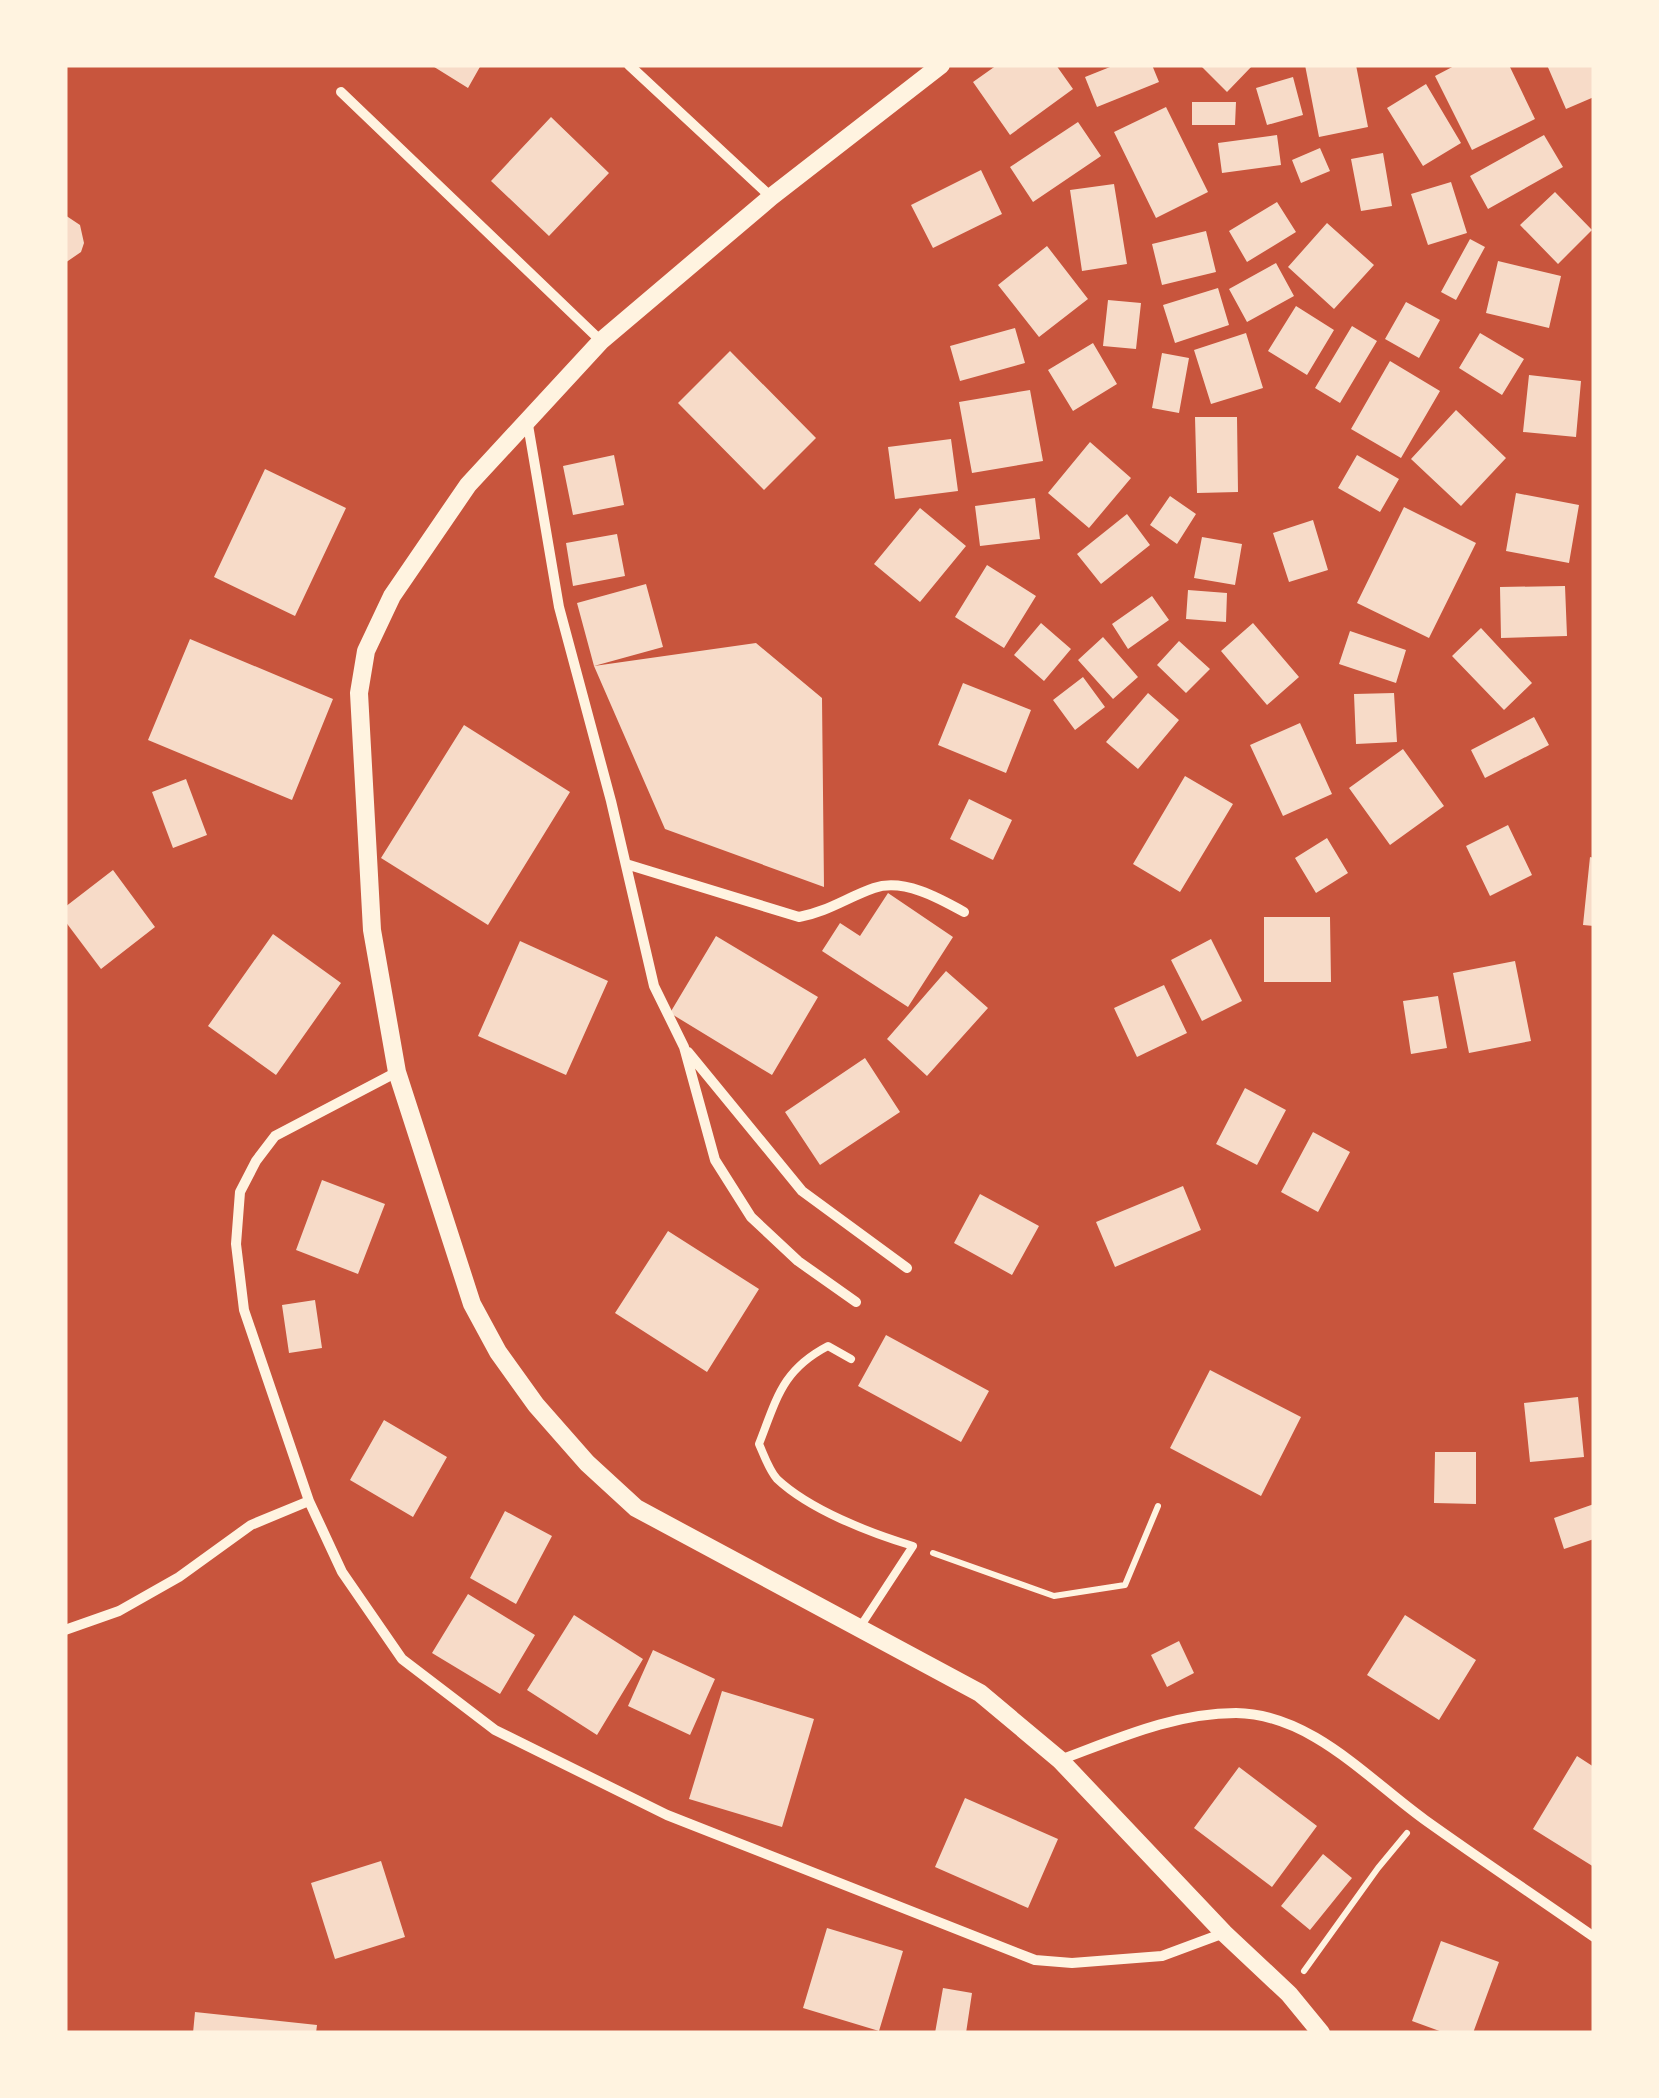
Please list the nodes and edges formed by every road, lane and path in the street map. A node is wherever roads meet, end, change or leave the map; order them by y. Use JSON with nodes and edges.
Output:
{"nodes":[{"id":1,"x":629,"y":65,"type":"edge"},
{"id":2,"x":933,"y":67,"type":"edge"},
{"id":3,"x":341,"y":92,"type":"dead end"},
{"id":4,"x":771,"y":197,"type":"junction"},
{"id":5,"x":601,"y":342,"type":"junction"},
{"id":6,"x":527,"y":418,"type":"junction"},
{"id":7,"x":626,"y":864,"type":"junction"},
{"id":8,"x":964,"y":912,"type":"dead end"},
{"id":9,"x":684,"y":1047,"type":"junction"},
{"id":10,"x":397,"y":1072,"type":"junction"},
{"id":11,"x":908,"y":1268,"type":"dead end"},
{"id":12,"x":856,"y":1302,"type":"dead end"},
{"id":13,"x":851,"y":1360,"type":"dead end"},
{"id":14,"x":309,"y":1501,"type":"junction"},
{"id":15,"x":1158,"y":1506,"type":"dead end"},
{"id":16,"x":912,"y":1546,"type":"junction"},
{"id":17,"x":860,"y":1627,"type":"junction"},
{"id":18,"x":65,"y":1630,"type":"edge"},
{"id":19,"x":1060,"y":1760,"type":"junction"},
{"id":20,"x":1421,"y":1817,"type":"junction"},
{"id":21,"x":1224,"y":1933,"type":"junction"},
{"id":22,"x":1594,"y":1937,"type":"edge"},
{"id":23,"x":1288,"y":1994,"type":"junction"},
{"id":24,"x":1320,"y":2033,"type":"edge"}],
"edges":[{"from":1,"to":4,"type":"street"},
{"from":2,"to":4,"type":"street"},
{"from":3,"to":5,"type":"street"},
{"from":4,"to":5,"type":"street"},
{"from":5,"to":6,"type":"street"},
{"from":6,"to":7,"type":"street"},
{"from":6,"to":10,"type":"street"},
{"from":7,"to":8,"type":"street"},
{"from":7,"to":9,"type":"street"},
{"from":9,"to":11,"type":"street"},
{"from":9,"to":12,"type":"street"},
{"from":10,"to":14,"type":"street"},
{"from":10,"to":17,"type":"street"},
{"from":13,"to":16,"type":"lane"},
{"from":14,"to":18,"type":"street"},
{"from":14,"to":21,"type":"street"},
{"from":15,"to":16,"type":"path"},
{"from":16,"to":17,"type":"lane"},
{"from":17,"to":19,"type":"street"},
{"from":19,"to":20,"type":"street"},
{"from":19,"to":21,"type":"street"},
{"from":20,"to":22,"type":"street"},
{"from":20,"to":23,"type":"path"},
{"from":21,"to":23,"type":"street"},
{"from":23,"to":24,"type":"street"}]}
